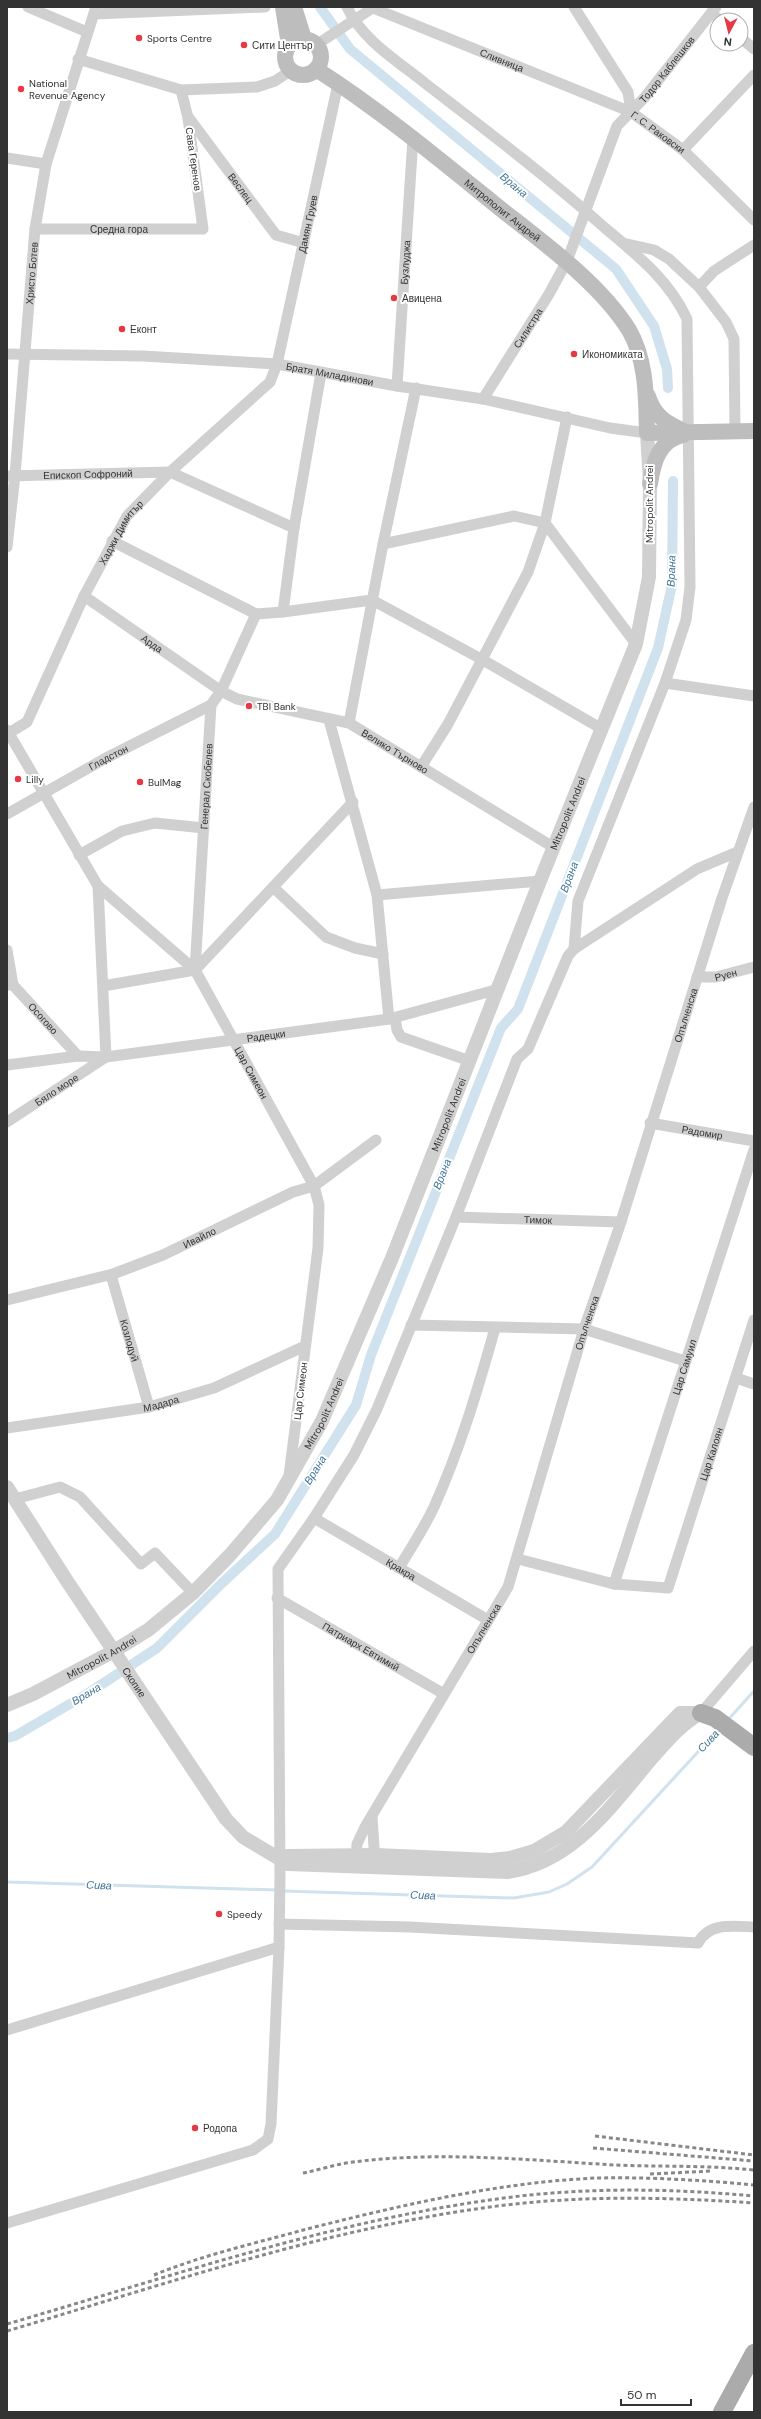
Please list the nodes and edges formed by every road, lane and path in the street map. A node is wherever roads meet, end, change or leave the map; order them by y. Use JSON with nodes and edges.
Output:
{"nodes":[{"id":1,"x":28,"y":7,"type":"edge"},
{"id":2,"x":265,"y":7,"type":"edge"},
{"id":3,"x":284,"y":7,"type":"edge"},
{"id":4,"x":294,"y":7,"type":"edge"},
{"id":5,"x":347,"y":7,"type":"edge"},
{"id":6,"x":374,"y":7,"type":"edge"},
{"id":7,"x":574,"y":7,"type":"edge"},
{"id":8,"x":95,"y":11,"type":"edge"},
{"id":9,"x":709,"y":21,"type":"edge"},
{"id":10,"x":351,"y":22,"type":"junction"},
{"id":11,"x":87,"y":32,"type":"junction"},
{"id":12,"x":315,"y":42,"type":"junction"},
{"id":13,"x":289,"y":45,"type":"junction"},
{"id":14,"x":78,"y":59,"type":"junction"},
{"id":15,"x":316,"y":70,"type":"junction"},
{"id":16,"x":290,"y":71,"type":"junction"},
{"id":17,"x":754,"y":75,"type":"edge"},
{"id":18,"x":338,"y":84,"type":"junction"},
{"id":19,"x":181,"y":90,"type":"junction"},
{"id":20,"x":631,"y":112,"type":"junction"},
{"id":21,"x":188,"y":118,"type":"junction"},
{"id":22,"x":413,"y":138,"type":"junction"},
{"id":23,"x":683,"y":150,"type":"junction"},
{"id":24,"x":7,"y":158,"type":"edge"},
{"id":25,"x":46,"y":164,"type":"junction"},
{"id":26,"x":585,"y":216,"type":"junction"},
{"id":27,"x":754,"y":220,"type":"edge"},
{"id":28,"x":35,"y":229,"type":"junction"},
{"id":29,"x":203,"y":229,"type":"joint"},
{"id":30,"x":304,"y":243,"type":"junction"},
{"id":31,"x":623,"y":243,"type":"junction"},
{"id":32,"x":754,"y":245,"type":"edge"},
{"id":33,"x":568,"y":258,"type":"junction"},
{"id":34,"x":699,"y":287,"type":"junction"},
{"id":35,"x":7,"y":354,"type":"edge"},
{"id":36,"x":24,"y":355,"type":"junction"},
{"id":37,"x":277,"y":364,"type":"junction"},
{"id":38,"x":322,"y":373,"type":"junction"},
{"id":39,"x":397,"y":386,"type":"junction"},
{"id":40,"x":645,"y":386,"type":"junction"},
{"id":41,"x":416,"y":388,"type":"junction"},
{"id":42,"x":484,"y":399,"type":"junction"},
{"id":43,"x":568,"y":417,"type":"junction"},
{"id":44,"x":735,"y":431,"type":"junction"},
{"id":45,"x":754,"y":431,"type":"edge"},
{"id":46,"x":647,"y":433,"type":"junction"},
{"id":47,"x":689,"y":433,"type":"junction"},
{"id":48,"x":170,"y":472,"type":"junction"},
{"id":49,"x":11,"y":476,"type":"edge"},
{"id":50,"x":650,"y":484,"type":"junction"},
{"id":51,"x":545,"y":523,"type":"junction"},
{"id":52,"x":294,"y":528,"type":"junction"},
{"id":53,"x":112,"y":541,"type":"junction"},
{"id":54,"x":383,"y":544,"type":"junction"},
{"id":55,"x":7,"y":547,"type":"edge"},
{"id":56,"x":84,"y":596,"type":"junction"},
{"id":57,"x":372,"y":600,"type":"junction"},
{"id":58,"x":283,"y":612,"type":"junction"},
{"id":59,"x":256,"y":614,"type":"junction"},
{"id":60,"x":636,"y":644,"type":"junction"},
{"id":61,"x":483,"y":660,"type":"junction"},
{"id":62,"x":665,"y":683,"type":"junction"},
{"id":63,"x":221,"y":691,"type":"junction"},
{"id":64,"x":754,"y":696,"type":"edge"},
{"id":65,"x":211,"y":705,"type":"junction"},
{"id":66,"x":329,"y":720,"type":"junction"},
{"id":67,"x":349,"y":724,"type":"junction"},
{"id":68,"x":602,"y":728,"type":"junction"},
{"id":69,"x":8,"y":732,"type":"edge"},
{"id":70,"x":421,"y":767,"type":"junction"},
{"id":71,"x":43,"y":794,"type":"junction"},
{"id":72,"x":353,"y":802,"type":"junction"},
{"id":73,"x":754,"y":807,"type":"edge"},
{"id":74,"x":7,"y":814,"type":"edge"},
{"id":75,"x":204,"y":828,"type":"junction"},
{"id":76,"x":554,"y":847,"type":"junction"},
{"id":77,"x":737,"y":852,"type":"junction"},
{"id":78,"x":79,"y":855,"type":"junction"},
{"id":79,"x":540,"y":881,"type":"junction"},
{"id":80,"x":98,"y":886,"type":"junction"},
{"id":81,"x":273,"y":887,"type":"junction"},
{"id":82,"x":377,"y":894,"type":"junction"},
{"id":83,"x":574,"y":949,"type":"junction"},
{"id":84,"x":7,"y":950,"type":"edge"},
{"id":85,"x":383,"y":954,"type":"junction"},
{"id":86,"x":754,"y":967,"type":"edge"},
{"id":87,"x":195,"y":970,"type":"junction"},
{"id":88,"x":697,"y":977,"type":"junction"},
{"id":89,"x":10,"y":985,"type":"edge"},
{"id":90,"x":103,"y":986,"type":"junction"},
{"id":91,"x":499,"y":989,"type":"junction"},
{"id":92,"x":392,"y":1018,"type":"junction"},
{"id":93,"x":233,"y":1042,"type":"junction"},
{"id":94,"x":78,"y":1056,"type":"junction"},
{"id":95,"x":106,"y":1057,"type":"junction"},
{"id":96,"x":470,"y":1061,"type":"junction"},
{"id":97,"x":7,"y":1065,"type":"edge"},
{"id":98,"x":7,"y":1122,"type":"edge"},
{"id":99,"x":650,"y":1123,"type":"junction"},
{"id":100,"x":376,"y":1140,"type":"dead end"},
{"id":101,"x":754,"y":1141,"type":"edge"},
{"id":102,"x":754,"y":1150,"type":"edge"},
{"id":103,"x":314,"y":1186,"type":"junction"},
{"id":104,"x":456,"y":1217,"type":"junction"},
{"id":105,"x":620,"y":1222,"type":"junction"},
{"id":106,"x":111,"y":1275,"type":"junction"},
{"id":107,"x":7,"y":1300,"type":"edge"},
{"id":108,"x":754,"y":1320,"type":"edge"},
{"id":109,"x":411,"y":1325,"type":"junction"},
{"id":110,"x":495,"y":1328,"type":"junction"},
{"id":111,"x":584,"y":1329,"type":"junction"},
{"id":112,"x":305,"y":1346,"type":"junction"},
{"id":113,"x":685,"y":1361,"type":"junction"},
{"id":114,"x":736,"y":1378,"type":"junction"},
{"id":115,"x":754,"y":1384,"type":"edge"},
{"id":116,"x":149,"y":1407,"type":"junction"},
{"id":117,"x":7,"y":1428,"type":"edge"},
{"id":118,"x":288,"y":1481,"type":"junction"},
{"id":119,"x":7,"y":1487,"type":"edge"},
{"id":120,"x":16,"y":1499,"type":"junction"},
{"id":121,"x":314,"y":1518,"type":"junction"},
{"id":122,"x":518,"y":1560,"type":"junction"},
{"id":123,"x":399,"y":1568,"type":"junction"},
{"id":124,"x":614,"y":1584,"type":"junction"},
{"id":125,"x":193,"y":1593,"type":"junction"},
{"id":126,"x":278,"y":1598,"type":"junction"},
{"id":127,"x":488,"y":1620,"type":"junction"},
{"id":128,"x":754,"y":1651,"type":"edge"},
{"id":129,"x":116,"y":1654,"type":"junction"},
{"id":130,"x":444,"y":1694,"type":"junction"},
{"id":131,"x":7,"y":1705,"type":"edge"},
{"id":132,"x":708,"y":1715,"type":"junction"},
{"id":133,"x":754,"y":1747,"type":"edge"},
{"id":134,"x":372,"y":1817,"type":"junction"},
{"id":135,"x":356,"y":1861,"type":"junction"},
{"id":136,"x":375,"y":1861,"type":"junction"},
{"id":137,"x":280,"y":1867,"type":"junction"},
{"id":138,"x":279,"y":1924,"type":"junction"},
{"id":139,"x":754,"y":1927,"type":"edge"},
{"id":140,"x":279,"y":1947,"type":"junction"},
{"id":141,"x":7,"y":2030,"type":"edge"},
{"id":142,"x":7,"y":2223,"type":"edge"},
{"id":143,"x":754,"y":2353,"type":"edge"},
{"id":144,"x":722,"y":2412,"type":"edge"}],
"edges":[{"from":1,"to":11,"type":"street"},
{"from":2,"to":8,"type":"street"},
{"from":3,"to":13,"type":"main road"},
{"from":4,"to":12,"type":"main road"},
{"from":5,"to":10,"type":"street"},
{"from":6,"to":10,"type":"street"},
{"from":6,"to":20,"type":"street","name":"Сливница"},
{"from":7,"to":20,"type":"street","name":"Г. С. Раковски"},
{"from":8,"to":11,"type":"street","name":"Христо Ботев"},
{"from":9,"to":20,"type":"street","name":"Тодор Каблешков"},
{"from":10,"to":12,"type":"street"},
{"from":10,"to":26,"type":"street"},
{"from":11,"to":14,"type":"street","name":"Христо Ботев"},
{"from":12,"to":13,"type":"main road"},
{"from":12,"to":15,"type":"main road"},
{"from":13,"to":16,"type":"main road"},
{"from":14,"to":19,"type":"street"},
{"from":14,"to":25,"type":"street","name":"Христо Ботев"},
{"from":15,"to":16,"type":"main road"},
{"from":15,"to":18,"type":"main road","name":"Митрополит Андрей"},
{"from":16,"to":19,"type":"street"},
{"from":17,"to":23,"type":"street"},
{"from":18,"to":22,"type":"main road","name":"Митрополит Андрей"},
{"from":18,"to":30,"type":"street","name":"Дамян Груев"},
{"from":19,"to":21,"type":"street","name":"Сава Геренов"},
{"from":20,"to":23,"type":"street","name":"Г. С. Раковски"},
{"from":20,"to":26,"type":"street","name":"Тодор Каблешков"},
{"from":21,"to":29,"type":"street","name":"Сава Геренов"},
{"from":21,"to":30,"type":"street","name":"Веслец"},
{"from":22,"to":33,"type":"main road","name":"Митрополит Андрей"},
{"from":22,"to":39,"type":"street","name":"Бузлуджа"},
{"from":23,"to":27,"type":"street","name":"Г. С. Раковски"},
{"from":24,"to":25,"type":"street"},
{"from":25,"to":28,"type":"street","name":"Христо Ботев"},
{"from":26,"to":31,"type":"street"},
{"from":26,"to":33,"type":"street","name":"Тодор Каблешков"},
{"from":28,"to":29,"type":"street","name":"Средна гора"},
{"from":28,"to":36,"type":"street","name":"Христо Ботев"},
{"from":30,"to":37,"type":"street","name":"Дамян Груев"},
{"from":31,"to":34,"type":"street"},
{"from":31,"to":47,"type":"street"},
{"from":32,"to":34,"type":"street"},
{"from":33,"to":40,"type":"main road","name":"Митрополит Андрей"},
{"from":33,"to":42,"type":"street","name":"Силистра"},
{"from":34,"to":44,"type":"street"},
{"from":35,"to":36,"type":"street","name":"Братя Миладинови"},
{"from":36,"to":37,"type":"street","name":"Братя Миладинови"},
{"from":36,"to":49,"type":"street","name":"Христо Ботев"},
{"from":37,"to":38,"type":"street","name":"Братя Миладинови"},
{"from":37,"to":48,"type":"street","name":"Хаджи Димитър"},
{"from":38,"to":39,"type":"street","name":"Братя Миладинови"},
{"from":38,"to":52,"type":"street"},
{"from":39,"to":41,"type":"street","name":"Братя Миладинови"},
{"from":40,"to":46,"type":"main road","name":"Mitropolit Andrei"},
{"from":40,"to":47,"type":"main road"},
{"from":41,"to":42,"type":"street","name":"Братя Миладинови"},
{"from":41,"to":54,"type":"street"},
{"from":42,"to":43,"type":"street","name":"Братя Миладинови"},
{"from":43,"to":46,"type":"street","name":"Братя Миладинови"},
{"from":43,"to":51,"type":"street"},
{"from":44,"to":45,"type":"main road"},
{"from":44,"to":47,"type":"main road"},
{"from":46,"to":47,"type":"main road"},
{"from":46,"to":50,"type":"street","name":"Mitropolit Andrei"},
{"from":47,"to":50,"type":"main road"},
{"from":47,"to":62,"type":"street"},
{"from":48,"to":49,"type":"street","name":"Епископ Софроний"},
{"from":48,"to":52,"type":"street"},
{"from":48,"to":53,"type":"street","name":"Хаджи Димитър"},
{"from":49,"to":55,"type":"street","name":"Христо Ботев"},
{"from":50,"to":60,"type":"street","name":"Mitropolit Andrei"},
{"from":51,"to":54,"type":"street"},
{"from":51,"to":60,"type":"street"},
{"from":51,"to":61,"type":"street"},
{"from":52,"to":58,"type":"street"},
{"from":53,"to":56,"type":"street","name":"Хаджи Димитър"},
{"from":53,"to":59,"type":"street"},
{"from":54,"to":57,"type":"street"},
{"from":56,"to":63,"type":"street","name":"Арда"},
{"from":56,"to":69,"type":"street","name":"Хаджи Димитър"},
{"from":57,"to":58,"type":"street"},
{"from":57,"to":61,"type":"street"},
{"from":57,"to":67,"type":"street"},
{"from":58,"to":59,"type":"street"},
{"from":59,"to":63,"type":"street"},
{"from":60,"to":68,"type":"street","name":"Mitropolit Andrei"},
{"from":61,"to":68,"type":"street"},
{"from":61,"to":70,"type":"street"},
{"from":62,"to":64,"type":"street"},
{"from":62,"to":83,"type":"street"},
{"from":63,"to":65,"type":"street"},
{"from":63,"to":66,"type":"street","name":"Велико Търново"},
{"from":65,"to":71,"type":"street","name":"Гладстон"},
{"from":65,"to":75,"type":"street","name":"Генерал Скобелев"},
{"from":66,"to":67,"type":"street","name":"Велико Търново"},
{"from":66,"to":72,"type":"street"},
{"from":67,"to":70,"type":"street","name":"Велико Търново"},
{"from":68,"to":76,"type":"street","name":"Mitropolit Andrei"},
{"from":69,"to":71,"type":"street","name":"Цар Симеон"},
{"from":70,"to":76,"type":"street","name":"Велико Търново"},
{"from":71,"to":74,"type":"street","name":"Гладстон"},
{"from":71,"to":78,"type":"street","name":"Цар Симеон"},
{"from":72,"to":81,"type":"street"},
{"from":72,"to":82,"type":"street"},
{"from":73,"to":77,"type":"street","name":"Опълченска"},
{"from":75,"to":78,"type":"street"},
{"from":75,"to":87,"type":"street","name":"Генерал Скобелев"},
{"from":76,"to":79,"type":"street","name":"Mitropolit Andrei"},
{"from":77,"to":83,"type":"street"},
{"from":77,"to":88,"type":"street","name":"Опълченска"},
{"from":78,"to":80,"type":"street","name":"Цар Симеон"},
{"from":79,"to":82,"type":"street"},
{"from":79,"to":91,"type":"street","name":"Mitropolit Andrei"},
{"from":80,"to":87,"type":"street","name":"Цар Симеон"},
{"from":80,"to":90,"type":"street"},
{"from":81,"to":85,"type":"street"},
{"from":81,"to":87,"type":"street"},
{"from":82,"to":85,"type":"street"},
{"from":83,"to":104,"type":"street"},
{"from":84,"to":89,"type":"street"},
{"from":85,"to":92,"type":"street"},
{"from":86,"to":88,"type":"street","name":"Руен"},
{"from":87,"to":90,"type":"street"},
{"from":87,"to":93,"type":"street","name":"Цар Симеон"},
{"from":88,"to":99,"type":"street","name":"Опълченска"},
{"from":89,"to":94,"type":"street","name":"Осогово"},
{"from":90,"to":95,"type":"street"},
{"from":91,"to":92,"type":"street","name":"Радецки"},
{"from":91,"to":96,"type":"street","name":"Mitropolit Andrei"},
{"from":92,"to":93,"type":"street","name":"Радецки"},
{"from":92,"to":96,"type":"street"},
{"from":93,"to":95,"type":"street","name":"Радецки"},
{"from":93,"to":103,"type":"street","name":"Цар Симеон"},
{"from":94,"to":95,"type":"street","name":"Радецки"},
{"from":94,"to":97,"type":"street","name":"Радецки"},
{"from":95,"to":98,"type":"street","name":"Бяло море"},
{"from":96,"to":118,"type":"street","name":"Mitropolit Andrei"},
{"from":99,"to":101,"type":"street","name":"Радомир"},
{"from":99,"to":105,"type":"street","name":"Опълченска"},
{"from":100,"to":103,"type":"street","name":"Ивайло"},
{"from":102,"to":113,"type":"street","name":"Цар Самуил"},
{"from":103,"to":106,"type":"street","name":"Ивайло"},
{"from":103,"to":112,"type":"street","name":"Цар Симеон"},
{"from":104,"to":105,"type":"street","name":"Тимок"},
{"from":104,"to":109,"type":"street"},
{"from":105,"to":111,"type":"street","name":"Опълченска"},
{"from":106,"to":107,"type":"street","name":"Ивайло"},
{"from":106,"to":116,"type":"street","name":"Козлодуй"},
{"from":108,"to":114,"type":"street","name":"Цар Калоян"},
{"from":109,"to":110,"type":"street"},
{"from":109,"to":121,"type":"street"},
{"from":110,"to":111,"type":"street"},
{"from":110,"to":123,"type":"street"},
{"from":111,"to":113,"type":"street"},
{"from":111,"to":122,"type":"street","name":"Опълченска"},
{"from":112,"to":116,"type":"street","name":"Мадара"},
{"from":112,"to":118,"type":"street","name":"Цар Симеон"},
{"from":113,"to":124,"type":"street","name":"Цар Самуил"},
{"from":114,"to":115,"type":"street"},
{"from":114,"to":124,"type":"street","name":"Цар Калоян"},
{"from":116,"to":117,"type":"street","name":"Мадара"},
{"from":118,"to":125,"type":"street","name":"Mitropolit Andrei"},
{"from":119,"to":120,"type":"street","name":"Скопие"},
{"from":120,"to":125,"type":"street"},
{"from":120,"to":129,"type":"street","name":"Скопие"},
{"from":121,"to":123,"type":"street","name":"Кракра"},
{"from":121,"to":126,"type":"street"},
{"from":122,"to":124,"type":"street"},
{"from":122,"to":127,"type":"street","name":"Опълченска"},
{"from":123,"to":127,"type":"street","name":"Кракра"},
{"from":125,"to":129,"type":"street","name":"Mitropolit Andrei"},
{"from":126,"to":130,"type":"street","name":"Патриарх Евтимий"},
{"from":126,"to":137,"type":"street"},
{"from":127,"to":130,"type":"street","name":"Опълченска"},
{"from":128,"to":132,"type":"street"},
{"from":129,"to":131,"type":"street","name":"Mitropolit Andrei"},
{"from":129,"to":137,"type":"street","name":"Скопие"},
{"from":130,"to":134,"type":"street","name":"Опълченска"},
{"from":132,"to":133,"type":"main road"},
{"from":132,"to":136,"type":"street"},
{"from":134,"to":135,"type":"street","name":"Опълченска"},
{"from":134,"to":136,"type":"street"},
{"from":135,"to":136,"type":"street"},
{"from":135,"to":137,"type":"street"},
{"from":137,"to":138,"type":"street"},
{"from":138,"to":139,"type":"street"},
{"from":138,"to":140,"type":"street"},
{"from":140,"to":141,"type":"street"},
{"from":140,"to":142,"type":"street"},
{"from":143,"to":144,"type":"main road"}]}
